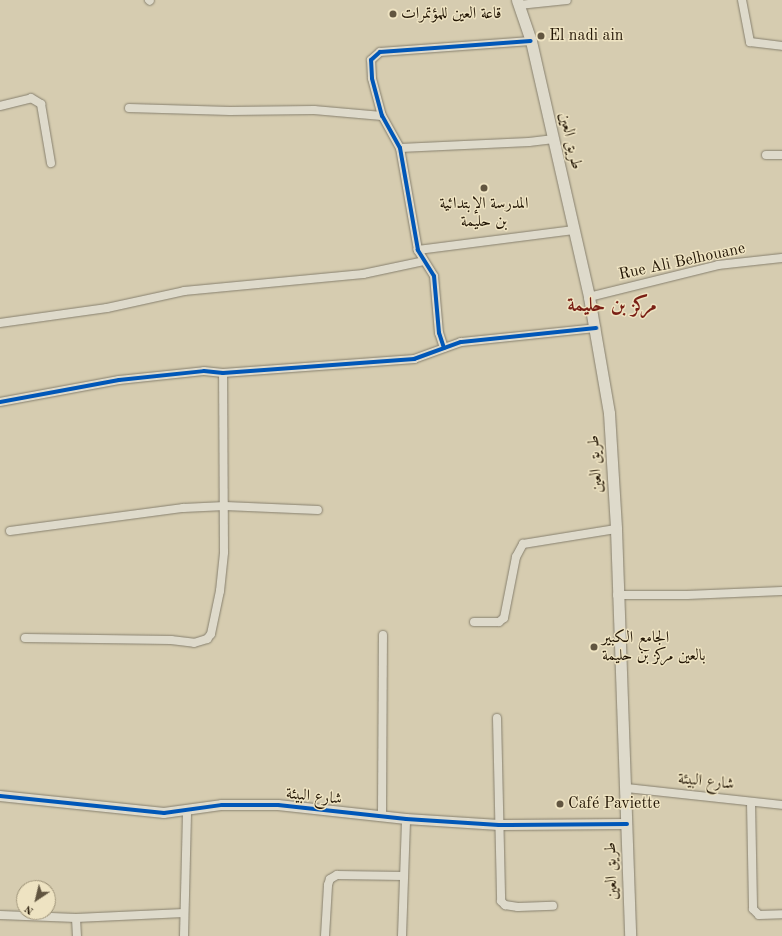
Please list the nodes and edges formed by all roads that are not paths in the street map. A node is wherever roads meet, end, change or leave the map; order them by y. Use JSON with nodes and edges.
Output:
{"nodes":[{"id":1,"x":566,"y":0,"type":"edge"},
{"id":2,"x":742,"y":0,"type":"edge"},
{"id":3,"x":518,"y":2,"type":"edge"},
{"id":4,"x":531,"y":41,"type":"junction"},
{"id":5,"x":782,"y":46,"type":"edge"},
{"id":6,"x":0,"y":106,"type":"edge"},
{"id":7,"x":129,"y":108,"type":"dead end"},
{"id":8,"x":382,"y":116,"type":"junction"},
{"id":9,"x":554,"y":138,"type":"junction"},
{"id":10,"x":400,"y":148,"type":"junction"},
{"id":11,"x":782,"y":154,"type":"edge"},
{"id":12,"x":766,"y":156,"type":"dead end"},
{"id":13,"x":51,"y":163,"type":"dead end"},
{"id":14,"x":574,"y":230,"type":"junction"},
{"id":15,"x":418,"y":250,"type":"junction"},
{"id":16,"x":782,"y":258,"type":"edge"},
{"id":17,"x":424,"y":261,"type":"junction"},
{"id":18,"x":589,"y":297,"type":"junction"},
{"id":19,"x":0,"y":323,"type":"edge"},
{"id":20,"x":596,"y":328,"type":"junction"},
{"id":21,"x":444,"y":348,"type":"junction"},
{"id":22,"x":223,"y":373,"type":"junction"},
{"id":23,"x":0,"y":402,"type":"edge"},
{"id":24,"x":225,"y":506,"type":"junction"},
{"id":25,"x":318,"y":510,"type":"dead end"},
{"id":26,"x":616,"y":529,"type":"junction"},
{"id":27,"x":10,"y":531,"type":"dead end"},
{"id":28,"x":782,"y":592,"type":"edge"},
{"id":29,"x":617,"y":595,"type":"junction"},
{"id":30,"x":474,"y":622,"type":"dead end"},
{"id":31,"x":383,"y":636,"type":"dead end"},
{"id":32,"x":25,"y":638,"type":"dead end"},
{"id":33,"x":497,"y":718,"type":"dead end"},
{"id":34,"x":626,"y":788,"type":"junction"},
{"id":35,"x":0,"y":796,"type":"edge"},
{"id":36,"x":751,"y":802,"type":"junction"},
{"id":37,"x":782,"y":804,"type":"edge"},
{"id":38,"x":187,"y":810,"type":"junction"},
{"id":39,"x":382,"y":816,"type":"junction"},
{"id":40,"x":406,"y":819,"type":"junction"},
{"id":41,"x":626,"y":824,"type":"junction"},
{"id":42,"x":499,"y":825,"type":"junction"},
{"id":43,"x":404,"y":876,"type":"junction"},
{"id":44,"x":553,"y":906,"type":"dead end"},
{"id":45,"x":184,"y":913,"type":"junction"},
{"id":46,"x":782,"y":914,"type":"edge"},
{"id":47,"x":0,"y":916,"type":"edge"},
{"id":48,"x":76,"y":918,"type":"junction"},
{"id":49,"x":77,"y":936,"type":"edge"},
{"id":50,"x":184,"y":936,"type":"edge"},
{"id":51,"x":325,"y":936,"type":"edge"},
{"id":52,"x":402,"y":936,"type":"edge"},
{"id":53,"x":630,"y":936,"type":"edge"}],
"edges":[{"from":1,"to":3,"type":"street"},
{"from":2,"to":5,"type":"street"},
{"from":3,"to":4,"type":"main road","name":"طريق العين"},
{"from":4,"to":8,"type":"street"},
{"from":4,"to":9,"type":"main road","name":"طريق العين"},
{"from":6,"to":13,"type":"street"},
{"from":7,"to":8,"type":"street"},
{"from":8,"to":10,"type":"street"},
{"from":9,"to":10,"type":"street"},
{"from":9,"to":14,"type":"main road","name":"طريق العين"},
{"from":10,"to":15,"type":"street"},
{"from":11,"to":12,"type":"street"},
{"from":14,"to":15,"type":"street"},
{"from":14,"to":18,"type":"main road","name":"طريق العين"},
{"from":15,"to":17,"type":"street"},
{"from":16,"to":18,"type":"street","name":"Rue Ali Belhouane"},
{"from":17,"to":19,"type":"street"},
{"from":17,"to":21,"type":"street"},
{"from":18,"to":20,"type":"main road","name":"طريق العين"},
{"from":20,"to":21,"type":"street"},
{"from":20,"to":26,"type":"main road","name":"طريق العين"},
{"from":21,"to":22,"type":"street"},
{"from":22,"to":23,"type":"street"},
{"from":22,"to":24,"type":"street"},
{"from":24,"to":25,"type":"street"},
{"from":24,"to":27,"type":"street"},
{"from":24,"to":32,"type":"street"},
{"from":26,"to":29,"type":"main road","name":"طريق العين"},
{"from":26,"to":30,"type":"street"},
{"from":28,"to":29,"type":"street"},
{"from":29,"to":34,"type":"main road","name":"طريق العين"},
{"from":31,"to":39,"type":"street"},
{"from":33,"to":42,"type":"street"},
{"from":34,"to":36,"type":"street","name":"شارع البيئة"},
{"from":34,"to":41,"type":"main road","name":"طريق العين"},
{"from":35,"to":38,"type":"street","name":"شارع البيئة"},
{"from":36,"to":37,"type":"street","name":"شارع البيئة"},
{"from":36,"to":46,"type":"street"},
{"from":38,"to":39,"type":"street","name":"شارع البيئة"},
{"from":38,"to":45,"type":"street"},
{"from":39,"to":40,"type":"street","name":"شارع البيئة"},
{"from":40,"to":42,"type":"street","name":"شارع البيئة"},
{"from":40,"to":43,"type":"street"},
{"from":41,"to":42,"type":"street","name":"شارع البيئة"},
{"from":41,"to":53,"type":"main road","name":"طريق العين"},
{"from":42,"to":44,"type":"street"},
{"from":43,"to":51,"type":"street"},
{"from":43,"to":52,"type":"street"},
{"from":45,"to":48,"type":"street"},
{"from":45,"to":50,"type":"street"},
{"from":47,"to":48,"type":"street"},
{"from":48,"to":49,"type":"street"}]}
